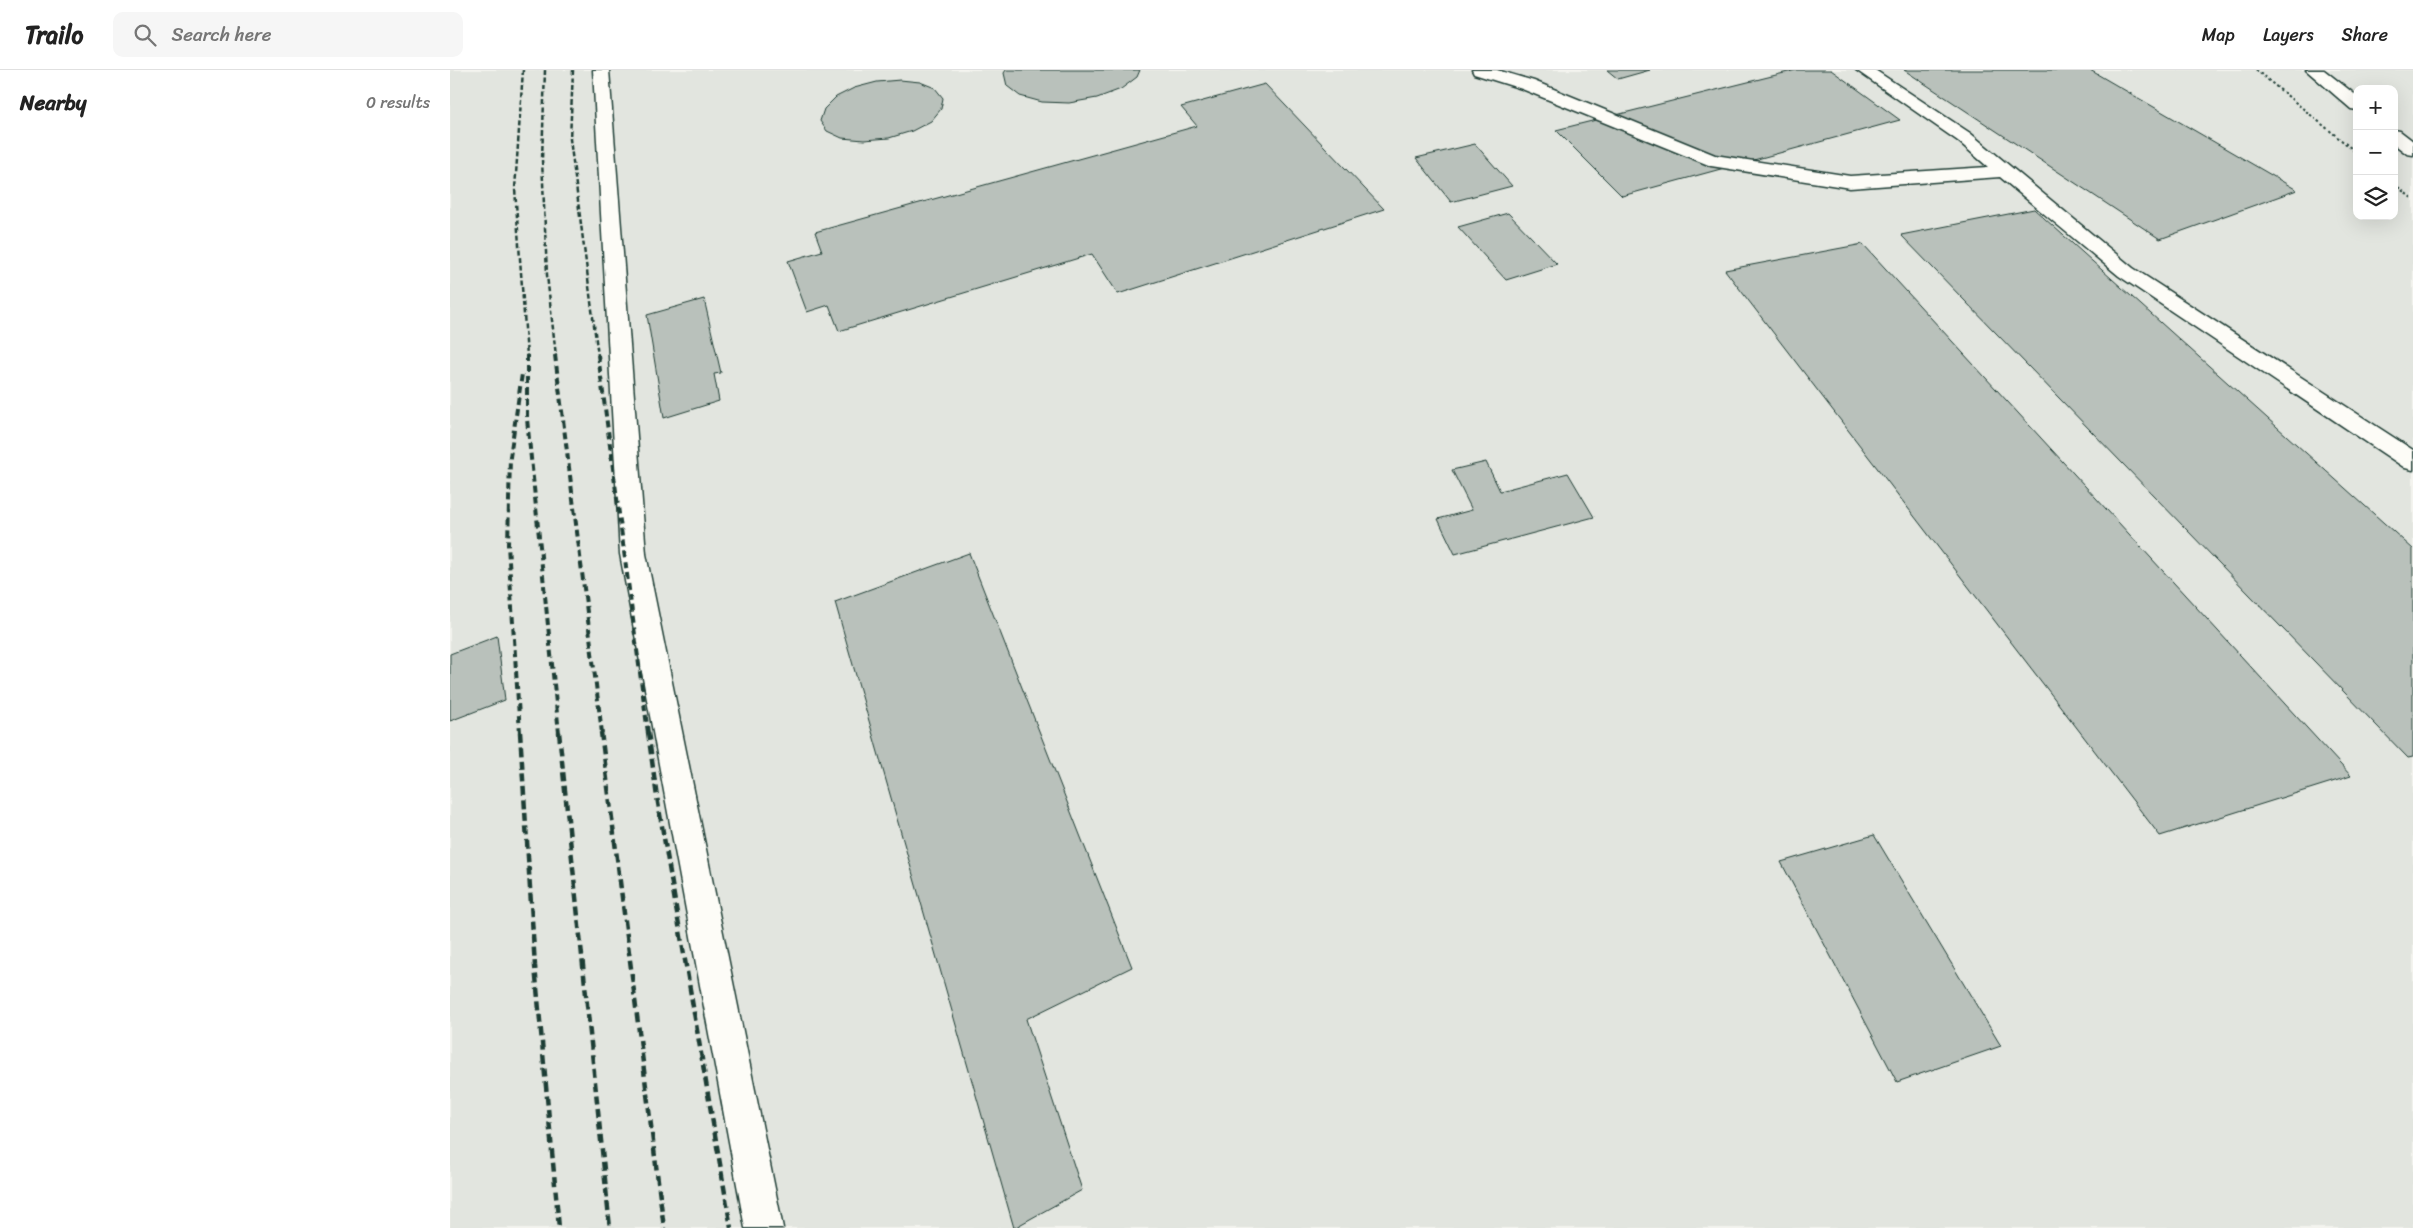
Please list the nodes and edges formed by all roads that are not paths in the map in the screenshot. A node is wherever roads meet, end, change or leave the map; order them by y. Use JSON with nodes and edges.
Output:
{"nodes":[{"id":1,"x":601,"y":70,"type":"edge"},
{"id":2,"x":1480,"y":70,"type":"edge"},
{"id":3,"x":1864,"y":70,"type":"edge"},
{"id":4,"x":2314,"y":70,"type":"edge"},
{"id":5,"x":2353,"y":101,"type":"edge"},
{"id":6,"x":2398,"y":138,"type":"edge"},
{"id":7,"x":2413,"y":150,"type":"edge"},
{"id":8,"x":2004,"y":171,"type":"junction"},
{"id":9,"x":2413,"y":462,"type":"edge"},
{"id":10,"x":764,"y":1228,"type":"edge"}],
"edges":[{"from":1,"to":10,"type":"lane"},
{"from":2,"to":8,"type":"lane"},
{"from":3,"to":8,"type":"lane"},
{"from":4,"to":5,"type":"lane"},
{"from":6,"to":7,"type":"lane"},
{"from":8,"to":9,"type":"lane"}]}
